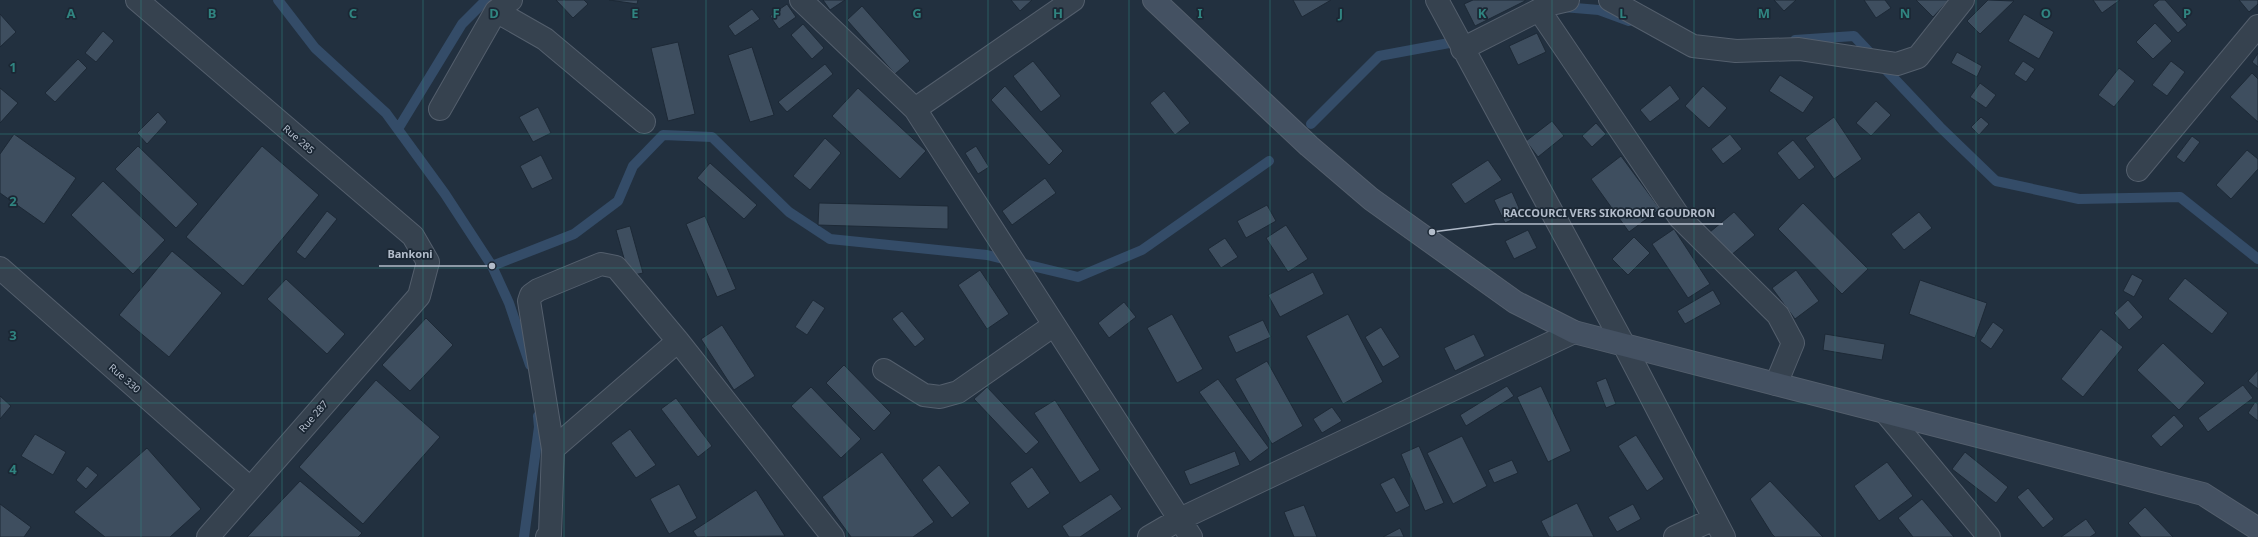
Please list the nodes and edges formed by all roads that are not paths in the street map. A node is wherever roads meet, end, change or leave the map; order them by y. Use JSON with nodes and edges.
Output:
{"nodes":[{"id":1,"x":137,"y":0,"type":"edge"},
{"id":2,"x":801,"y":0,"type":"edge"},
{"id":3,"x":1072,"y":0,"type":"edge"},
{"id":4,"x":1154,"y":0,"type":"edge"},
{"id":5,"x":1437,"y":0,"type":"edge"},
{"id":6,"x":1568,"y":0,"type":"edge"},
{"id":7,"x":1610,"y":0,"type":"edge"},
{"id":8,"x":1963,"y":0,"type":"edge"},
{"id":9,"x":504,"y":6,"type":"edge"},
{"id":10,"x":1539,"y":10,"type":"junction"},
{"id":11,"x":2258,"y":26,"type":"edge"},
{"id":12,"x":1462,"y":49,"type":"junction"},
{"id":13,"x":440,"y":109,"type":"dead end"},
{"id":14,"x":915,"y":109,"type":"junction"},
{"id":15,"x":644,"y":122,"type":"dead end"},
{"id":16,"x":2138,"y":170,"type":"dead end"},
{"id":17,"x":0,"y":268,"type":"edge"},
{"id":18,"x":419,"y":296,"type":"joint"},
{"id":19,"x":1054,"y":325,"type":"junction"},
{"id":20,"x":1574,"y":332,"type":"junction"},
{"id":21,"x":678,"y":341,"type":"junction"},
{"id":22,"x":1624,"y":345,"type":"junction"},
{"id":23,"x":884,"y":370,"type":"dead end"},
{"id":24,"x":1776,"y":384,"type":"junction"},
{"id":25,"x":1885,"y":412,"type":"junction"},
{"id":26,"x":554,"y":449,"type":"junction"},
{"id":27,"x":250,"y":488,"type":"junction"},
{"id":28,"x":1180,"y":519,"type":"junction"},
{"id":29,"x":1719,"y":528,"type":"edge"},
{"id":30,"x":2258,"y":529,"type":"edge"},
{"id":31,"x":549,"y":536,"type":"edge"},
{"id":32,"x":208,"y":537,"type":"edge"},
{"id":33,"x":833,"y":537,"type":"edge"},
{"id":34,"x":1149,"y":537,"type":"edge"},
{"id":35,"x":1191,"y":537,"type":"edge"},
{"id":36,"x":1674,"y":537,"type":"edge"},
{"id":37,"x":1990,"y":537,"type":"edge"}],
"edges":[{"from":1,"to":18,"type":"street","name":"Rue 285"},
{"from":2,"to":14,"type":"street"},
{"from":3,"to":14,"type":"street"},
{"from":4,"to":20,"type":"street"},
{"from":5,"to":12,"type":"street"},
{"from":6,"to":10,"type":"street"},
{"from":7,"to":8,"type":"street"},
{"from":9,"to":13,"type":"street"},
{"from":9,"to":15,"type":"street"},
{"from":10,"to":12,"type":"street"},
{"from":10,"to":24,"type":"street"},
{"from":11,"to":16,"type":"street"},
{"from":12,"to":22,"type":"street"},
{"from":14,"to":19,"type":"street"},
{"from":17,"to":27,"type":"street","name":"Rue 330"},
{"from":18,"to":27,"type":"street","name":"Rue 287"},
{"from":19,"to":23,"type":"street"},
{"from":19,"to":28,"type":"street"},
{"from":20,"to":22,"type":"street"},
{"from":20,"to":28,"type":"street"},
{"from":21,"to":26,"type":"street"},
{"from":21,"to":26,"type":"street"},
{"from":21,"to":33,"type":"street"},
{"from":22,"to":24,"type":"street"},
{"from":22,"to":29,"type":"street"},
{"from":24,"to":25,"type":"street"},
{"from":25,"to":30,"type":"street"},
{"from":25,"to":37,"type":"street"},
{"from":26,"to":31,"type":"street"},
{"from":27,"to":32,"type":"street","name":"Rue 287"},
{"from":28,"to":34,"type":"street"},
{"from":28,"to":35,"type":"street"},
{"from":29,"to":36,"type":"street"}]}
